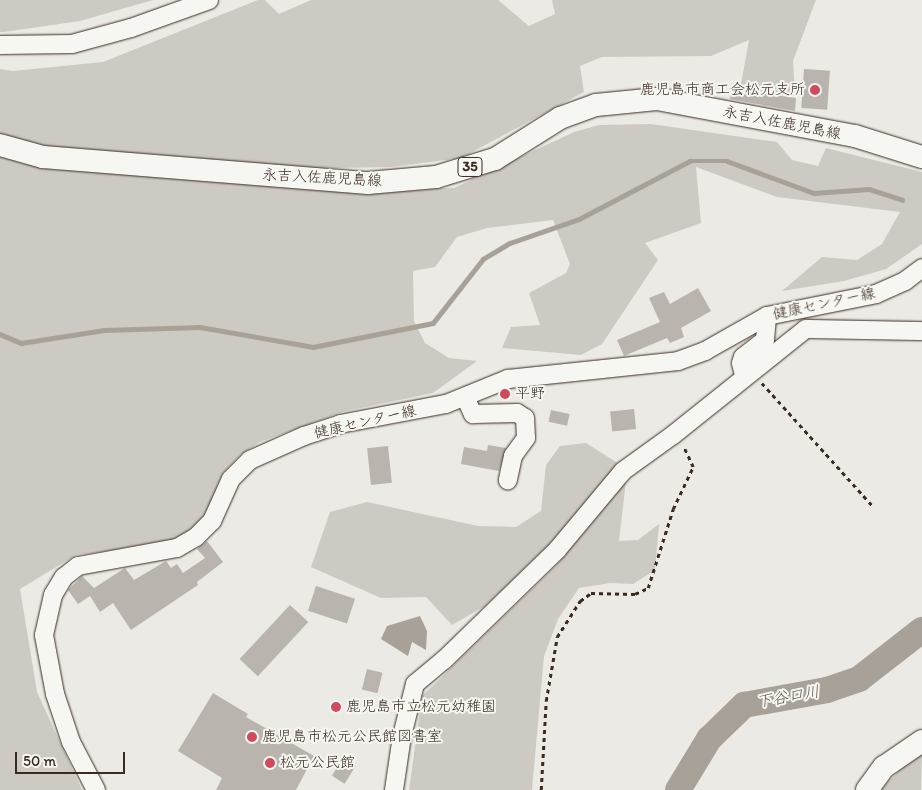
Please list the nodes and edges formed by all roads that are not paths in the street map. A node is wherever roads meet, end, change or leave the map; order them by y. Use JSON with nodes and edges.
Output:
{"nodes":[{"id":1,"x":209,"y":0,"type":"edge"},
{"id":2,"x":0,"y":46,"type":"edge"},
{"id":3,"x":0,"y":145,"type":"edge"},
{"id":4,"x":922,"y":157,"type":"edge"},
{"id":5,"x":922,"y":268,"type":"edge"},
{"id":6,"x":767,"y":316,"type":"junction"},
{"id":7,"x":922,"y":331,"type":"edge"},
{"id":8,"x":748,"y":373,"type":"junction"},
{"id":9,"x":465,"y":397,"type":"junction"},
{"id":10,"x":508,"y":480,"type":"dead end"},
{"id":11,"x":922,"y":741,"type":"edge"},
{"id":12,"x":96,"y":790,"type":"edge"},
{"id":13,"x":394,"y":790,"type":"edge"},
{"id":14,"x":867,"y":790,"type":"edge"}],
"edges":[{"from":1,"to":2,"type":"street"},
{"from":3,"to":4,"type":"main road","name":"永吉入佐鹿児島線","number":"35"},
{"from":5,"to":6,"type":"street","name":"健康センター線"},
{"from":6,"to":8,"type":"street"},
{"from":6,"to":9,"type":"street","name":"健康センター線"},
{"from":7,"to":8,"type":"street"},
{"from":8,"to":13,"type":"street"},
{"from":9,"to":10,"type":"street"},
{"from":9,"to":12,"type":"street","name":"健康センター線"},
{"from":11,"to":14,"type":"main road"}]}
